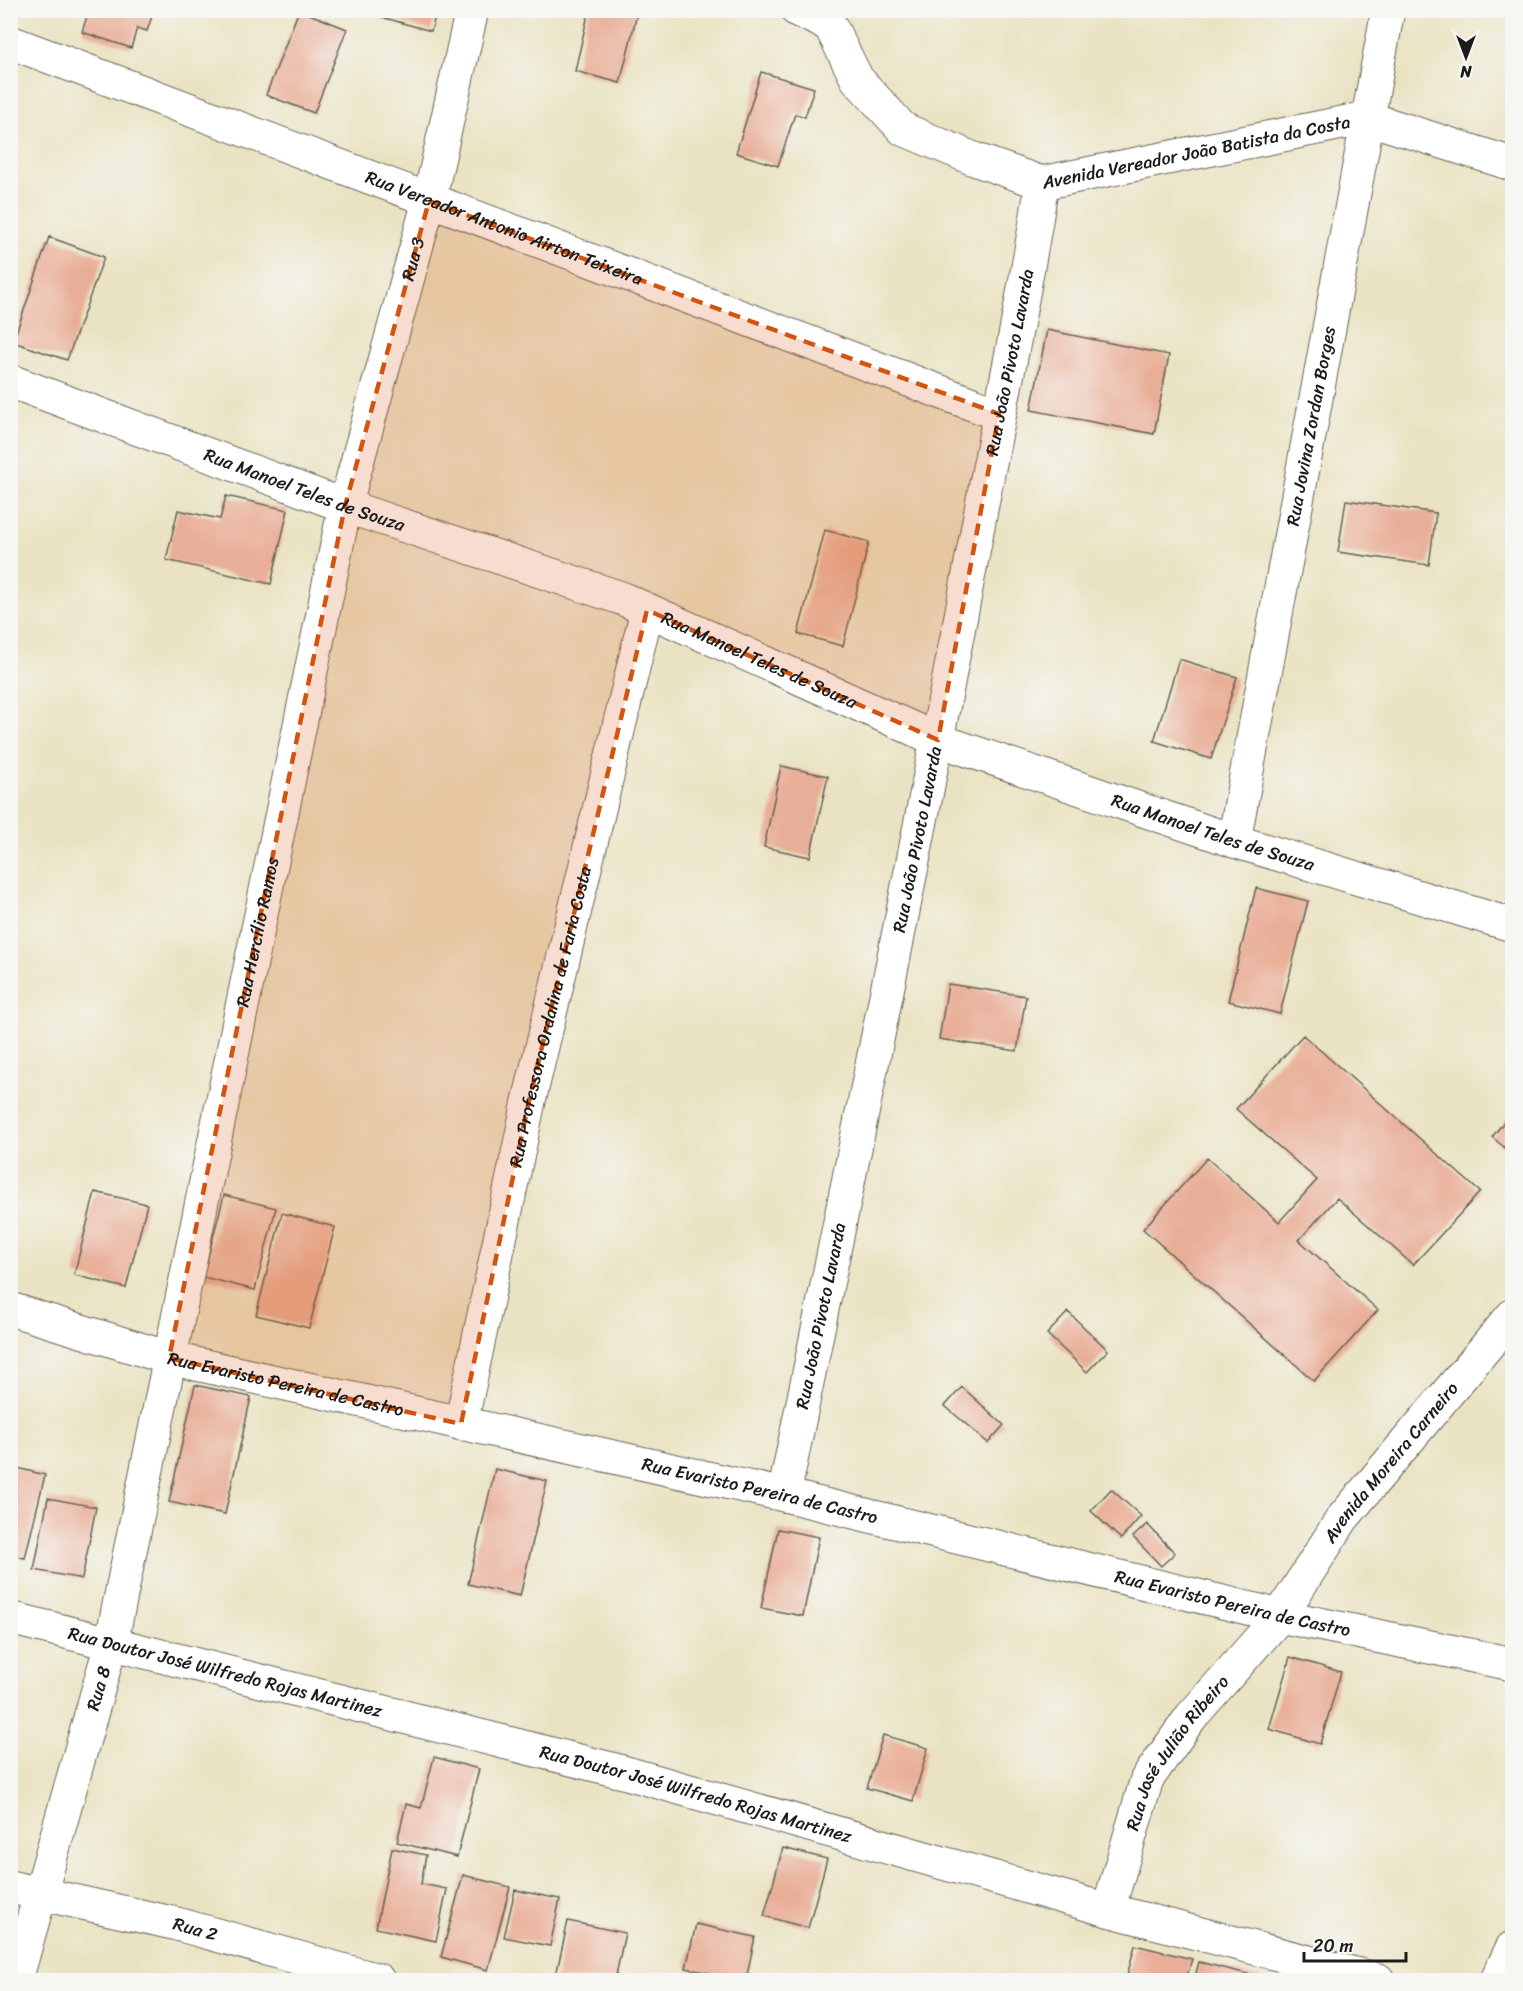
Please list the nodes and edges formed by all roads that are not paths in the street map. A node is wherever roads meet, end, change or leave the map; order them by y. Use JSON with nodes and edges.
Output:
{"nodes":[{"id":1,"x":471,"y":10,"type":"edge"},
{"id":2,"x":797,"y":10,"type":"edge"},
{"id":3,"x":1388,"y":10,"type":"edge"},
{"id":4,"x":10,"y":42,"type":"edge"},
{"id":5,"x":1367,"y":118,"type":"junction"},
{"id":6,"x":1512,"y":164,"type":"edge"},
{"id":7,"x":1042,"y":183,"type":"junction"},
{"id":8,"x":429,"y":201,"type":"junction"},
{"id":9,"x":12,"y":388,"type":"edge"},
{"id":10,"x":999,"y":414,"type":"junction"},
{"id":11,"x":345,"y":506,"type":"junction"},
{"id":12,"x":647,"y":610,"type":"junction"},
{"id":13,"x":938,"y":740,"type":"junction"},
{"id":14,"x":1234,"y":841,"type":"junction"},
{"id":15,"x":1512,"y":925,"type":"edge"},
{"id":16,"x":10,"y":1309,"type":"edge"},
{"id":17,"x":1512,"y":1316,"type":"edge"},
{"id":18,"x":169,"y":1358,"type":"junction"},
{"id":19,"x":461,"y":1424,"type":"junction"},
{"id":20,"x":784,"y":1496,"type":"junction"},
{"id":21,"x":1280,"y":1616,"type":"junction"},
{"id":22,"x":10,"y":1618,"type":"edge"},
{"id":23,"x":111,"y":1644,"type":"junction"},
{"id":24,"x":1512,"y":1664,"type":"edge"},
{"id":25,"x":25,"y":1890,"type":"edge"},
{"id":26,"x":1108,"y":1910,"type":"junction"},
{"id":27,"x":1512,"y":1948,"type":"edge"},
{"id":28,"x":16,"y":1980,"type":"edge"},
{"id":29,"x":378,"y":1980,"type":"edge"},
{"id":30,"x":1373,"y":1980,"type":"edge"},
{"id":31,"x":1497,"y":1980,"type":"edge"}],
"edges":[{"from":1,"to":8,"type":"street","name":"Rua 3"},
{"from":2,"to":7,"type":"street","name":"Avenida Vereador João Batista da Costa"},
{"from":3,"to":5,"type":"street","name":"Rua Jovina Zordan Borges"},
{"from":4,"to":8,"type":"street","name":"Rua Vereador Antonio Airton Teixeira"},
{"from":5,"to":6,"type":"street","name":"Avenida Vereador João Batista da Costa"},
{"from":5,"to":7,"type":"street","name":"Avenida Vereador João Batista da Costa"},
{"from":5,"to":14,"type":"street","name":"Rua Jovina Zordan Borges"},
{"from":7,"to":10,"type":"street","name":"Rua João Pivoto Lavarda"},
{"from":8,"to":10,"type":"street","name":"Rua Vereador Antonio Airton Teixeira"},
{"from":8,"to":11,"type":"street","name":"Rua 3"},
{"from":9,"to":11,"type":"street","name":"Rua Manoel Teles de Souza"},
{"from":10,"to":13,"type":"street","name":"Rua João Pivoto Lavarda"},
{"from":11,"to":12,"type":"street","name":"Rua Manoel Teles de Souza"},
{"from":11,"to":18,"type":"street","name":"Rua Hercílio Ramos"},
{"from":12,"to":13,"type":"street","name":"Rua Manoel Teles de Souza"},
{"from":12,"to":19,"type":"street","name":"Rua Professora Ordalina de Faria Costa"},
{"from":13,"to":14,"type":"street","name":"Rua Manoel Teles de Souza"},
{"from":13,"to":20,"type":"street","name":"Rua João Pivoto Lavarda"},
{"from":14,"to":15,"type":"street","name":"Rua Manoel Teles de Souza"},
{"from":16,"to":18,"type":"street","name":"Rua Evaristo Pereira de Castro"},
{"from":17,"to":21,"type":"street","name":"Avenida Moreira Carneiro"},
{"from":18,"to":19,"type":"street","name":"Rua Evaristo Pereira de Castro"},
{"from":18,"to":23,"type":"street","name":"Rua 8"},
{"from":19,"to":20,"type":"street","name":"Rua Evaristo Pereira de Castro"},
{"from":20,"to":21,"type":"street","name":"Rua Evaristo Pereira de Castro"},
{"from":21,"to":24,"type":"street","name":"Rua Evaristo Pereira de Castro"},
{"from":21,"to":26,"type":"street","name":"Rua José Julião Ribeiro"},
{"from":22,"to":23,"type":"street","name":"Rua Doutor José Wilfredo Rojas Martinez"},
{"from":23,"to":25,"type":"street","name":"Rua 8"},
{"from":23,"to":26,"type":"street","name":"Rua Doutor José Wilfredo Rojas Martinez"},
{"from":25,"to":28,"type":"street","name":"Rua 8"},
{"from":25,"to":29,"type":"street","name":"Rua 2"},
{"from":26,"to":30,"type":"street","name":"Rua Doutor José Wilfredo Rojas Martinez"},
{"from":27,"to":31,"type":"street"}]}
